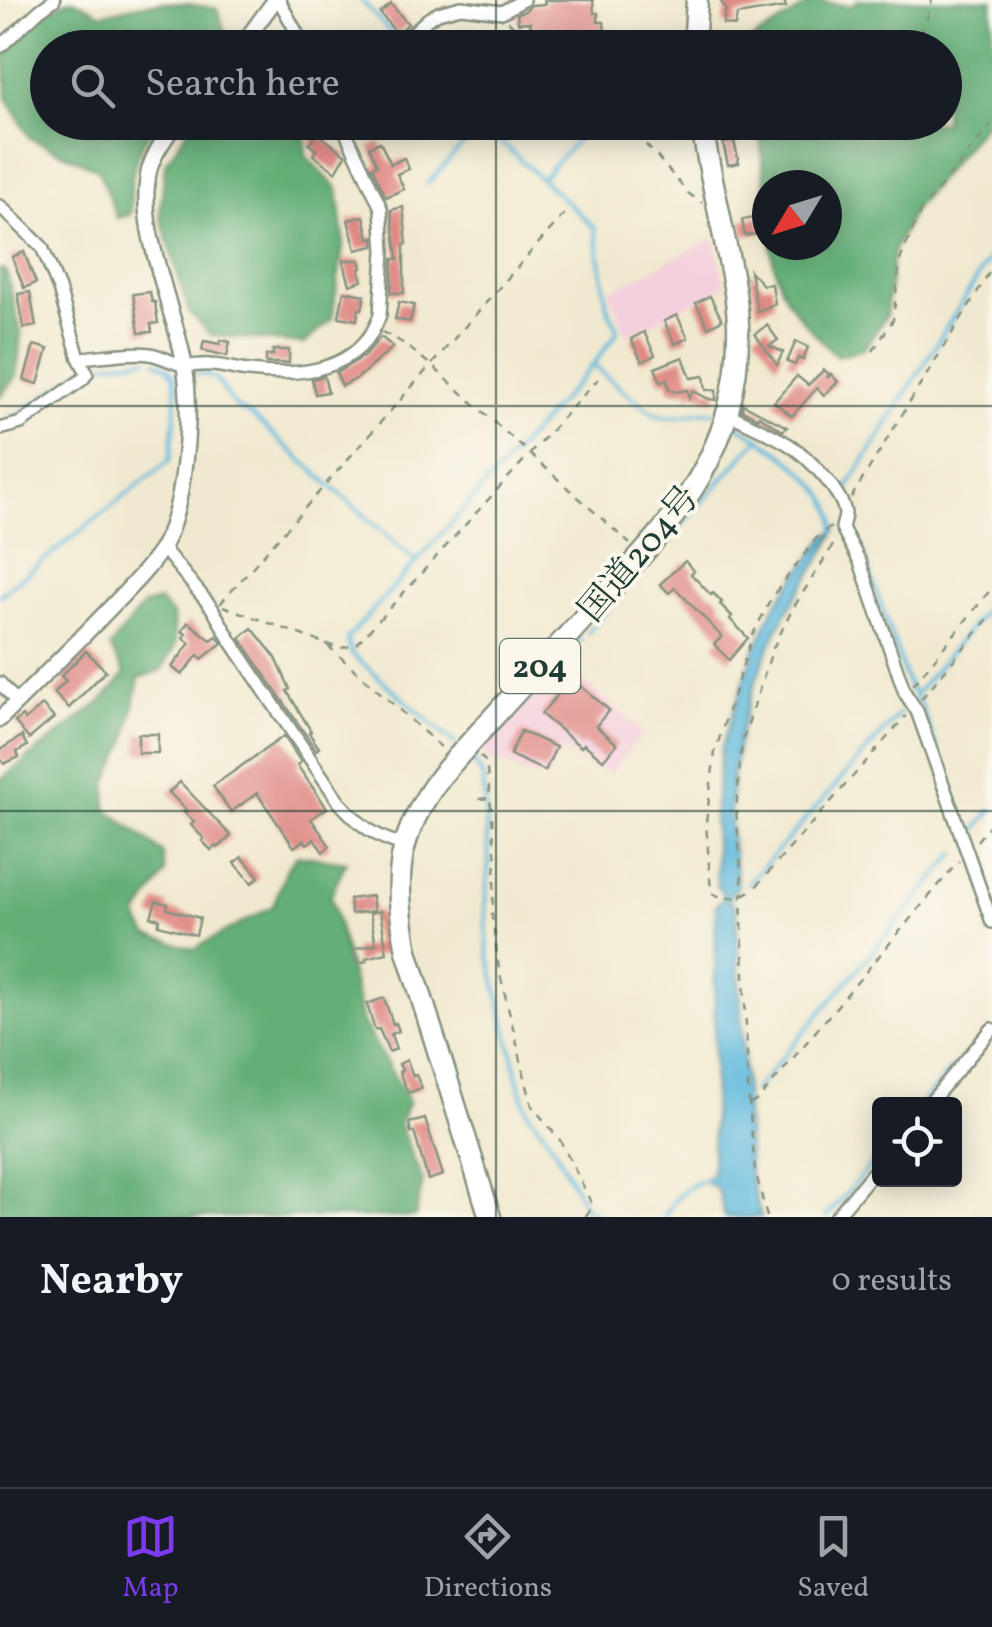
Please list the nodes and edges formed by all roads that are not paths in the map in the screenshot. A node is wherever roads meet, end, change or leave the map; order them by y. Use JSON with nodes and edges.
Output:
{"nodes":[{"id":1,"x":54,"y":0,"type":"edge"},
{"id":2,"x":277,"y":0,"type":"edge"},
{"id":3,"x":522,"y":0,"type":"edge"},
{"id":4,"x":696,"y":0,"type":"edge"},
{"id":5,"x":254,"y":30,"type":"edge"},
{"id":6,"x":294,"y":30,"type":"edge"},
{"id":7,"x":418,"y":30,"type":"edge"},
{"id":8,"x":695,"y":30,"type":"edge"},
{"id":9,"x":0,"y":47,"type":"edge"},
{"id":10,"x":164,"y":140,"type":"edge"},
{"id":11,"x":349,"y":140,"type":"edge"},
{"id":12,"x":705,"y":140,"type":"edge"},
{"id":13,"x":0,"y":206,"type":"edge"},
{"id":14,"x":83,"y":365,"type":"junction"},
{"id":15,"x":185,"y":366,"type":"junction"},
{"id":16,"x":728,"y":413,"type":"junction"},
{"id":17,"x":0,"y":429,"type":"edge"},
{"id":18,"x":162,"y":547,"type":"junction"},
{"id":19,"x":0,"y":683,"type":"edge"},
{"id":20,"x":17,"y":702,"type":"junction"},
{"id":21,"x":0,"y":718,"type":"edge"},
{"id":22,"x":404,"y":845,"type":"junction"},
{"id":23,"x":992,"y":922,"type":"edge"},
{"id":24,"x":992,"y":1029,"type":"edge"},
{"id":25,"x":935,"y":1097,"type":"edge"},
{"id":26,"x":872,"y":1174,"type":"edge"},
{"id":27,"x":490,"y":1217,"type":"edge"},
{"id":28,"x":836,"y":1217,"type":"edge"}],
"edges":[{"from":1,"to":9,"type":"street"},
{"from":2,"to":5,"type":"street"},
{"from":2,"to":6,"type":"street"},
{"from":3,"to":7,"type":"street"},
{"from":4,"to":8,"type":"highway"},
{"from":10,"to":15,"type":"street"},
{"from":11,"to":15,"type":"street"},
{"from":12,"to":16,"type":"highway","name":"国道204号","number":"204"},
{"from":13,"to":14,"type":"street"},
{"from":14,"to":15,"type":"street"},
{"from":14,"to":17,"type":"street"},
{"from":15,"to":18,"type":"street"},
{"from":16,"to":22,"type":"highway","name":"国道204号","number":"204"},
{"from":16,"to":23,"type":"street"},
{"from":18,"to":20,"type":"street"},
{"from":18,"to":22,"type":"street"},
{"from":19,"to":20,"type":"street"},
{"from":20,"to":21,"type":"street"},
{"from":22,"to":27,"type":"highway","name":"国道204号","number":"204"},
{"from":24,"to":25,"type":"street"},
{"from":26,"to":28,"type":"street"}]}
